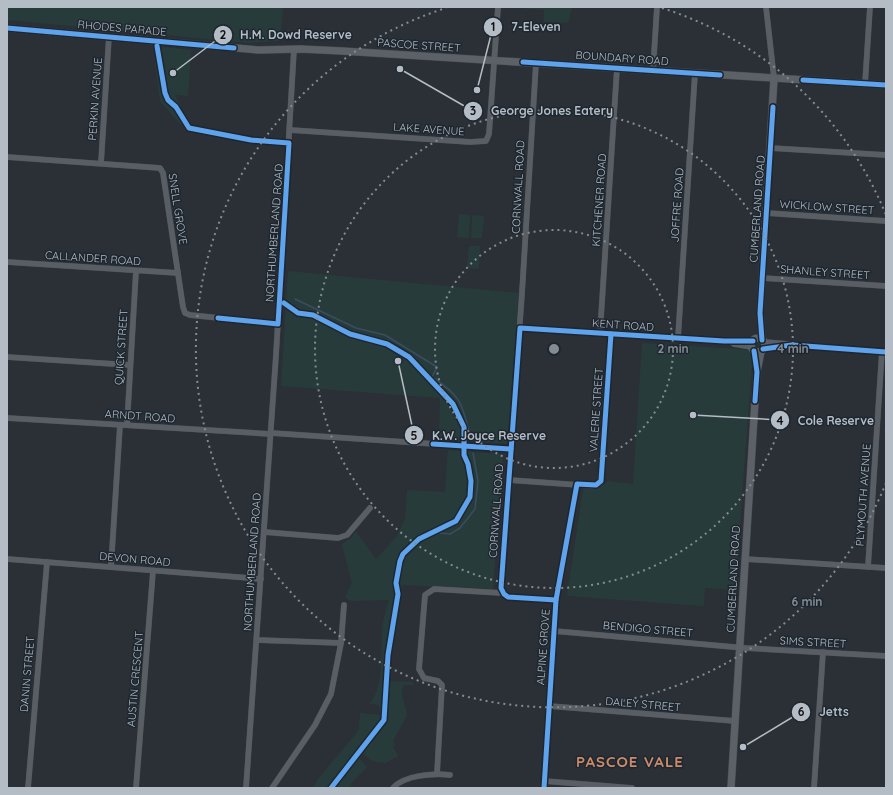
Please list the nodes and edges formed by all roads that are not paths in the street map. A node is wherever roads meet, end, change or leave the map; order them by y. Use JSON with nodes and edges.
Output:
{"nodes":[{"id":1,"x":498,"y":7,"type":"edge"},
{"id":2,"x":657,"y":7,"type":"edge"},
{"id":3,"x":766,"y":7,"type":"edge"},
{"id":4,"x":870,"y":7,"type":"edge"},
{"id":5,"x":7,"y":28,"type":"edge"},
{"id":6,"x":109,"y":36,"type":"junction"},
{"id":7,"x":294,"y":49,"type":"junction"},
{"id":8,"x":494,"y":60,"type":"junction"},
{"id":9,"x":536,"y":63,"type":"junction"},
{"id":10,"x":617,"y":68,"type":"junction"},
{"id":11,"x":653,"y":70,"type":"junction"},
{"id":12,"x":695,"y":73,"type":"junction"},
{"id":13,"x":774,"y":78,"type":"junction"},
{"id":14,"x":865,"y":84,"type":"junction"},
{"id":15,"x":886,"y":85,"type":"edge"},
{"id":16,"x":189,"y":128,"type":"dead end"},
{"id":17,"x":290,"y":130,"type":"junction"},
{"id":18,"x":289,"y":144,"type":"junction"},
{"id":19,"x":770,"y":148,"type":"junction"},
{"id":20,"x":886,"y":155,"type":"edge"},
{"id":21,"x":7,"y":157,"type":"edge"},
{"id":22,"x":101,"y":163,"type":"junction"},
{"id":23,"x":766,"y":214,"type":"junction"},
{"id":24,"x":886,"y":221,"type":"edge"},
{"id":25,"x":7,"y":262,"type":"edge"},
{"id":26,"x":136,"y":271,"type":"junction"},
{"id":27,"x":178,"y":273,"type":"junction"},
{"id":28,"x":762,"y":278,"type":"junction"},
{"id":29,"x":886,"y":286,"type":"edge"},
{"id":30,"x":278,"y":324,"type":"junction"},
{"id":31,"x":520,"y":328,"type":"junction"},
{"id":32,"x":600,"y":333,"type":"junction"},
{"id":33,"x":611,"y":334,"type":"junction"},
{"id":34,"x":678,"y":338,"type":"junction"},
{"id":35,"x":758,"y":345,"type":"junction"},
{"id":36,"x":884,"y":351,"type":"edge"},
{"id":37,"x":7,"y":357,"type":"edge"},
{"id":38,"x":130,"y":365,"type":"junction"},
{"id":39,"x":7,"y":418,"type":"edge"},
{"id":40,"x":123,"y":425,"type":"junction"},
{"id":41,"x":271,"y":433,"type":"junction"},
{"id":42,"x":511,"y":449,"type":"junction"},
{"id":43,"x":509,"y":480,"type":"junction"},
{"id":44,"x":577,"y":484,"type":"junction"},
{"id":45,"x":370,"y":508,"type":"dead end"},
{"id":46,"x":264,"y":532,"type":"junction"},
{"id":47,"x":7,"y":559,"type":"edge"},
{"id":48,"x":745,"y":559,"type":"junction"},
{"id":49,"x":47,"y":562,"type":"junction"},
{"id":50,"x":111,"y":567,"type":"junction"},
{"id":51,"x":868,"y":567,"type":"junction"},
{"id":52,"x":886,"y":568,"type":"edge"},
{"id":53,"x":154,"y":571,"type":"junction"},
{"id":54,"x":261,"y":579,"type":"junction"},
{"id":55,"x":502,"y":593,"type":"junction"},
{"id":56,"x":556,"y":600,"type":"junction"},
{"id":57,"x":344,"y":605,"type":"dead end"},
{"id":58,"x":554,"y":631,"type":"junction"},
{"id":59,"x":257,"y":640,"type":"junction"},
{"id":60,"x":341,"y":643,"type":"junction"},
{"id":61,"x":740,"y":647,"type":"junction"},
{"id":62,"x":823,"y":652,"type":"junction"},
{"id":63,"x":886,"y":656,"type":"edge"},
{"id":64,"x":549,"y":706,"type":"junction"},
{"id":65,"x":735,"y":721,"type":"junction"},
{"id":66,"x":436,"y":774,"type":"junction"},
{"id":67,"x":450,"y":775,"type":"dead end"},
{"id":68,"x":276,"y":780,"type":"junction"},
{"id":69,"x":544,"y":781,"type":"junction"},
{"id":70,"x":28,"y":788,"type":"edge"},
{"id":71,"x":136,"y":788,"type":"edge"},
{"id":72,"x":246,"y":788,"type":"edge"},
{"id":73,"x":265,"y":788,"type":"edge"},
{"id":74,"x":272,"y":788,"type":"edge"},
{"id":75,"x":393,"y":788,"type":"edge"},
{"id":76,"x":544,"y":788,"type":"edge"},
{"id":77,"x":632,"y":788,"type":"edge"},
{"id":78,"x":731,"y":788,"type":"edge"},
{"id":79,"x":814,"y":788,"type":"edge"}],
"edges":[{"from":1,"to":8,"type":"street"},
{"from":2,"to":11,"type":"street"},
{"from":3,"to":13,"type":"street","name":"CUMBERLAND ROAD"},
{"from":4,"to":14,"type":"street"},
{"from":5,"to":6,"type":"main road","name":"RHODES PARADE"},
{"from":6,"to":7,"type":"main road","name":"RHODES PARADE"},
{"from":6,"to":22,"type":"street","name":"PERKIN AVENUE"},
{"from":7,"to":8,"type":"main road","name":"PASCOE STREET"},
{"from":7,"to":17,"type":"street","name":"NORTHUMBERLAND ROAD"},
{"from":8,"to":9,"type":"main road","name":"BOUNDARY ROAD"},
{"from":8,"to":17,"type":"street","name":"LAKE AVENUE"},
{"from":9,"to":10,"type":"main road","name":"BOUNDARY ROAD"},
{"from":9,"to":31,"type":"street","name":"CORNWALL ROAD"},
{"from":10,"to":11,"type":"main road","name":"BOUNDARY ROAD"},
{"from":10,"to":32,"type":"street","name":"KITCHENER ROAD"},
{"from":11,"to":12,"type":"main road","name":"BOUNDARY ROAD"},
{"from":12,"to":13,"type":"main road","name":"BOUNDARY ROAD"},
{"from":12,"to":34,"type":"street","name":"JOFFRE ROAD"},
{"from":13,"to":14,"type":"main road","name":"BOUNDARY ROAD"},
{"from":13,"to":19,"type":"main road","name":"CUMBERLAND ROAD"},
{"from":14,"to":15,"type":"main road","name":"BOUNDARY ROAD"},
{"from":16,"to":18,"type":"street"},
{"from":17,"to":18,"type":"street","name":"NORTHUMBERLAND ROAD"},
{"from":18,"to":30,"type":"street","name":"NORTHUMBERLAND ROAD"},
{"from":19,"to":20,"type":"street"},
{"from":19,"to":23,"type":"main road","name":"CUMBERLAND ROAD"},
{"from":21,"to":22,"type":"street","name":"SNELL GROVE"},
{"from":22,"to":27,"type":"street","name":"SNELL GROVE"},
{"from":23,"to":24,"type":"street","name":"WICKLOW STREET"},
{"from":23,"to":28,"type":"main road","name":"CUMBERLAND ROAD"},
{"from":25,"to":26,"type":"street","name":"CALLANDER ROAD"},
{"from":26,"to":27,"type":"street","name":"CALLANDER ROAD"},
{"from":26,"to":38,"type":"street","name":"QUICK STREET"},
{"from":27,"to":30,"type":"street","name":"SNELL GROVE"},
{"from":28,"to":29,"type":"street","name":"SHANLEY STREET"},
{"from":28,"to":35,"type":"main road","name":"CUMBERLAND ROAD"},
{"from":30,"to":41,"type":"street","name":"NORTHUMBERLAND ROAD"},
{"from":31,"to":32,"type":"street","name":"KENT ROAD"},
{"from":31,"to":42,"type":"street","name":"CORNWALL ROAD"},
{"from":32,"to":33,"type":"street","name":"KENT ROAD"},
{"from":33,"to":34,"type":"street","name":"KENT ROAD"},
{"from":33,"to":44,"type":"street","name":"VALERIE STREET"},
{"from":34,"to":35,"type":"street","name":"KENT ROAD"},
{"from":35,"to":36,"type":"street","name":"KENT ROAD"},
{"from":35,"to":48,"type":"main road","name":"CUMBERLAND ROAD"},
{"from":36,"to":51,"type":"street","name":"PLYMOUTH AVENUE"},
{"from":37,"to":38,"type":"street"},
{"from":38,"to":40,"type":"street","name":"QUICK STREET"},
{"from":39,"to":40,"type":"street","name":"ARNDT ROAD"},
{"from":40,"to":41,"type":"street","name":"ARNDT ROAD"},
{"from":40,"to":50,"type":"street","name":"QUICK STREET"},
{"from":41,"to":42,"type":"street","name":"ARNDT ROAD"},
{"from":41,"to":46,"type":"street","name":"NORTHUMBERLAND ROAD"},
{"from":42,"to":43,"type":"street","name":"CORNWALL ROAD"},
{"from":43,"to":44,"type":"street"},
{"from":43,"to":55,"type":"street","name":"CORNWALL ROAD"},
{"from":44,"to":56,"type":"street","name":"ALPINE GROVE"},
{"from":45,"to":46,"type":"street"},
{"from":46,"to":54,"type":"street","name":"NORTHUMBERLAND ROAD"},
{"from":47,"to":49,"type":"street","name":"DEVON ROAD"},
{"from":48,"to":51,"type":"street"},
{"from":48,"to":61,"type":"main road","name":"CUMBERLAND ROAD"},
{"from":49,"to":50,"type":"street","name":"DEVON ROAD"},
{"from":49,"to":70,"type":"street","name":"DANIN STREET"},
{"from":50,"to":53,"type":"street","name":"DEVON ROAD"},
{"from":51,"to":52,"type":"street"},
{"from":53,"to":54,"type":"street","name":"DEVON ROAD"},
{"from":53,"to":71,"type":"street","name":"AUSTIN CRESCENT"},
{"from":54,"to":59,"type":"street","name":"NORTHUMBERLAND ROAD"},
{"from":55,"to":56,"type":"street"},
{"from":55,"to":66,"type":"street"},
{"from":56,"to":58,"type":"street","name":"ALPINE GROVE"},
{"from":57,"to":60,"type":"street"},
{"from":58,"to":61,"type":"street","name":"BENDIGO STREET"},
{"from":58,"to":64,"type":"street","name":"ALPINE GROVE"},
{"from":59,"to":60,"type":"street"},
{"from":59,"to":72,"type":"street","name":"NORTHUMBERLAND ROAD"},
{"from":60,"to":68,"type":"street"},
{"from":61,"to":62,"type":"street","name":"SIMS STREET"},
{"from":61,"to":65,"type":"main road","name":"CUMBERLAND ROAD"},
{"from":62,"to":63,"type":"street","name":"SIMS STREET"},
{"from":62,"to":79,"type":"street"},
{"from":64,"to":65,"type":"street","name":"DALEY STREET"},
{"from":64,"to":69,"type":"street","name":"ALPINE GROVE"},
{"from":65,"to":78,"type":"main road","name":"CUMBERLAND ROAD"},
{"from":66,"to":67,"type":"street"},
{"from":66,"to":75,"type":"street"},
{"from":68,"to":73,"type":"street"},
{"from":68,"to":74,"type":"street"},
{"from":69,"to":76,"type":"street","name":"ALPINE GROVE"},
{"from":69,"to":77,"type":"street"}]}
